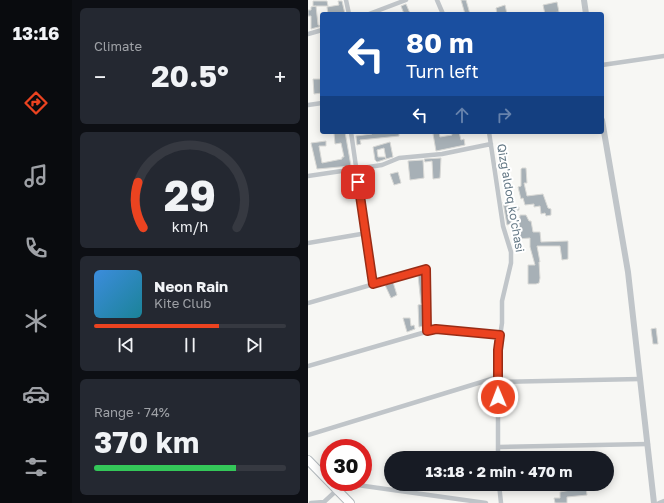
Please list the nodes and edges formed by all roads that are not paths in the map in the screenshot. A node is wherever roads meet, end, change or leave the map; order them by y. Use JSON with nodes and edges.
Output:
{"nodes":[{"id":1,"x":346,"y":0,"type":"edge"},
{"id":2,"x":406,"y":0,"type":"edge"},
{"id":3,"x":438,"y":0,"type":"edge"},
{"id":4,"x":584,"y":0,"type":"edge"},
{"id":5,"x":349,"y":12,"type":"edge"},
{"id":6,"x":374,"y":12,"type":"edge"},
{"id":7,"x":442,"y":12,"type":"edge"},
{"id":8,"x":586,"y":12,"type":"edge"},
{"id":9,"x":320,"y":31,"type":"edge"},
{"id":10,"x":308,"y":34,"type":"edge"},
{"id":11,"x":664,"y":56,"type":"edge"},
{"id":12,"x":604,"y":65,"type":"edge"},
{"id":13,"x":320,"y":103,"type":"edge"},
{"id":14,"x":308,"y":105,"type":"edge"},
{"id":15,"x":604,"y":132,"type":"edge"},
{"id":16,"x":351,"y":134,"type":"edge"},
{"id":17,"x":490,"y":134,"type":"edge"},
{"id":18,"x":491,"y":144,"type":"junction"},
{"id":19,"x":356,"y":169,"type":"junction"},
{"id":20,"x":308,"y":176,"type":"edge"},
{"id":21,"x":366,"y":234,"type":"junction"},
{"id":22,"x":308,"y":243,"type":"edge"},
{"id":23,"x":373,"y":284,"type":"junction"},
{"id":24,"x":308,"y":303,"type":"edge"},
{"id":25,"x":427,"y":331,"type":"junction"},
{"id":26,"x":500,"y":335,"type":"junction"},
{"id":27,"x":308,"y":366,"type":"edge"},
{"id":28,"x":640,"y":379,"type":"junction"},
{"id":29,"x":498,"y":380,"type":"junction"},
{"id":30,"x":308,"y":435,"type":"edge"},
{"id":31,"x":648,"y":444,"type":"junction"},
{"id":32,"x":499,"y":447,"type":"junction"},
{"id":33,"x":499,"y":451,"type":"edge"},
{"id":34,"x":308,"y":460,"type":"edge"},
{"id":35,"x":320,"y":472,"type":"edge"},
{"id":36,"x":372,"y":487,"type":"edge"},
{"id":37,"x":336,"y":491,"type":"edge"},
{"id":38,"x":338,"y":491,"type":"edge"},
{"id":39,"x":499,"y":491,"type":"edge"},
{"id":40,"x":664,"y":501,"type":"edge"},
{"id":41,"x":311,"y":503,"type":"edge"},
{"id":42,"x":350,"y":503,"type":"edge"},
{"id":43,"x":486,"y":503,"type":"edge"},
{"id":44,"x":500,"y":503,"type":"edge"},
{"id":45,"x":654,"y":503,"type":"edge"},
{"id":46,"x":659,"y":503,"type":"edge"}],
"edges":[{"from":1,"to":5,"type":"street"},
{"from":2,"to":6,"type":"street"},
{"from":3,"to":7,"type":"street"},
{"from":4,"to":8,"type":"street"},
{"from":9,"to":10,"type":"street"},
{"from":11,"to":12,"type":"street"},
{"from":13,"to":14,"type":"street"},
{"from":15,"to":28,"type":"street"},
{"from":16,"to":19,"type":"street"},
{"from":17,"to":18,"type":"street","name":"Qizg'aldoq ko'chasi"},
{"from":18,"to":19,"type":"street"},
{"from":18,"to":26,"type":"street","name":"Qizg'aldoq ko'chasi"},
{"from":19,"to":20,"type":"street"},
{"from":19,"to":21,"type":"street"},
{"from":21,"to":22,"type":"street"},
{"from":21,"to":23,"type":"street"},
{"from":23,"to":24,"type":"street"},
{"from":23,"to":25,"type":"street"},
{"from":25,"to":26,"type":"street"},
{"from":25,"to":27,"type":"street"},
{"from":26,"to":29,"type":"street","name":"Qizg'aldoq ko'chasi"},
{"from":28,"to":29,"type":"street"},
{"from":28,"to":31,"type":"street"},
{"from":29,"to":30,"type":"street"},
{"from":29,"to":32,"type":"street","name":"Qizg'aldoq ko'chasi"},
{"from":31,"to":32,"type":"street"},
{"from":31,"to":45,"type":"street"},
{"from":32,"to":33,"type":"street","name":"Qizg'aldoq ko'chasi"},
{"from":34,"to":35,"type":"main road"},
{"from":36,"to":43,"type":"street"},
{"from":37,"to":41,"type":"street"},
{"from":38,"to":42,"type":"main road"},
{"from":39,"to":44,"type":"street"},
{"from":40,"to":46,"type":"street"}]}
